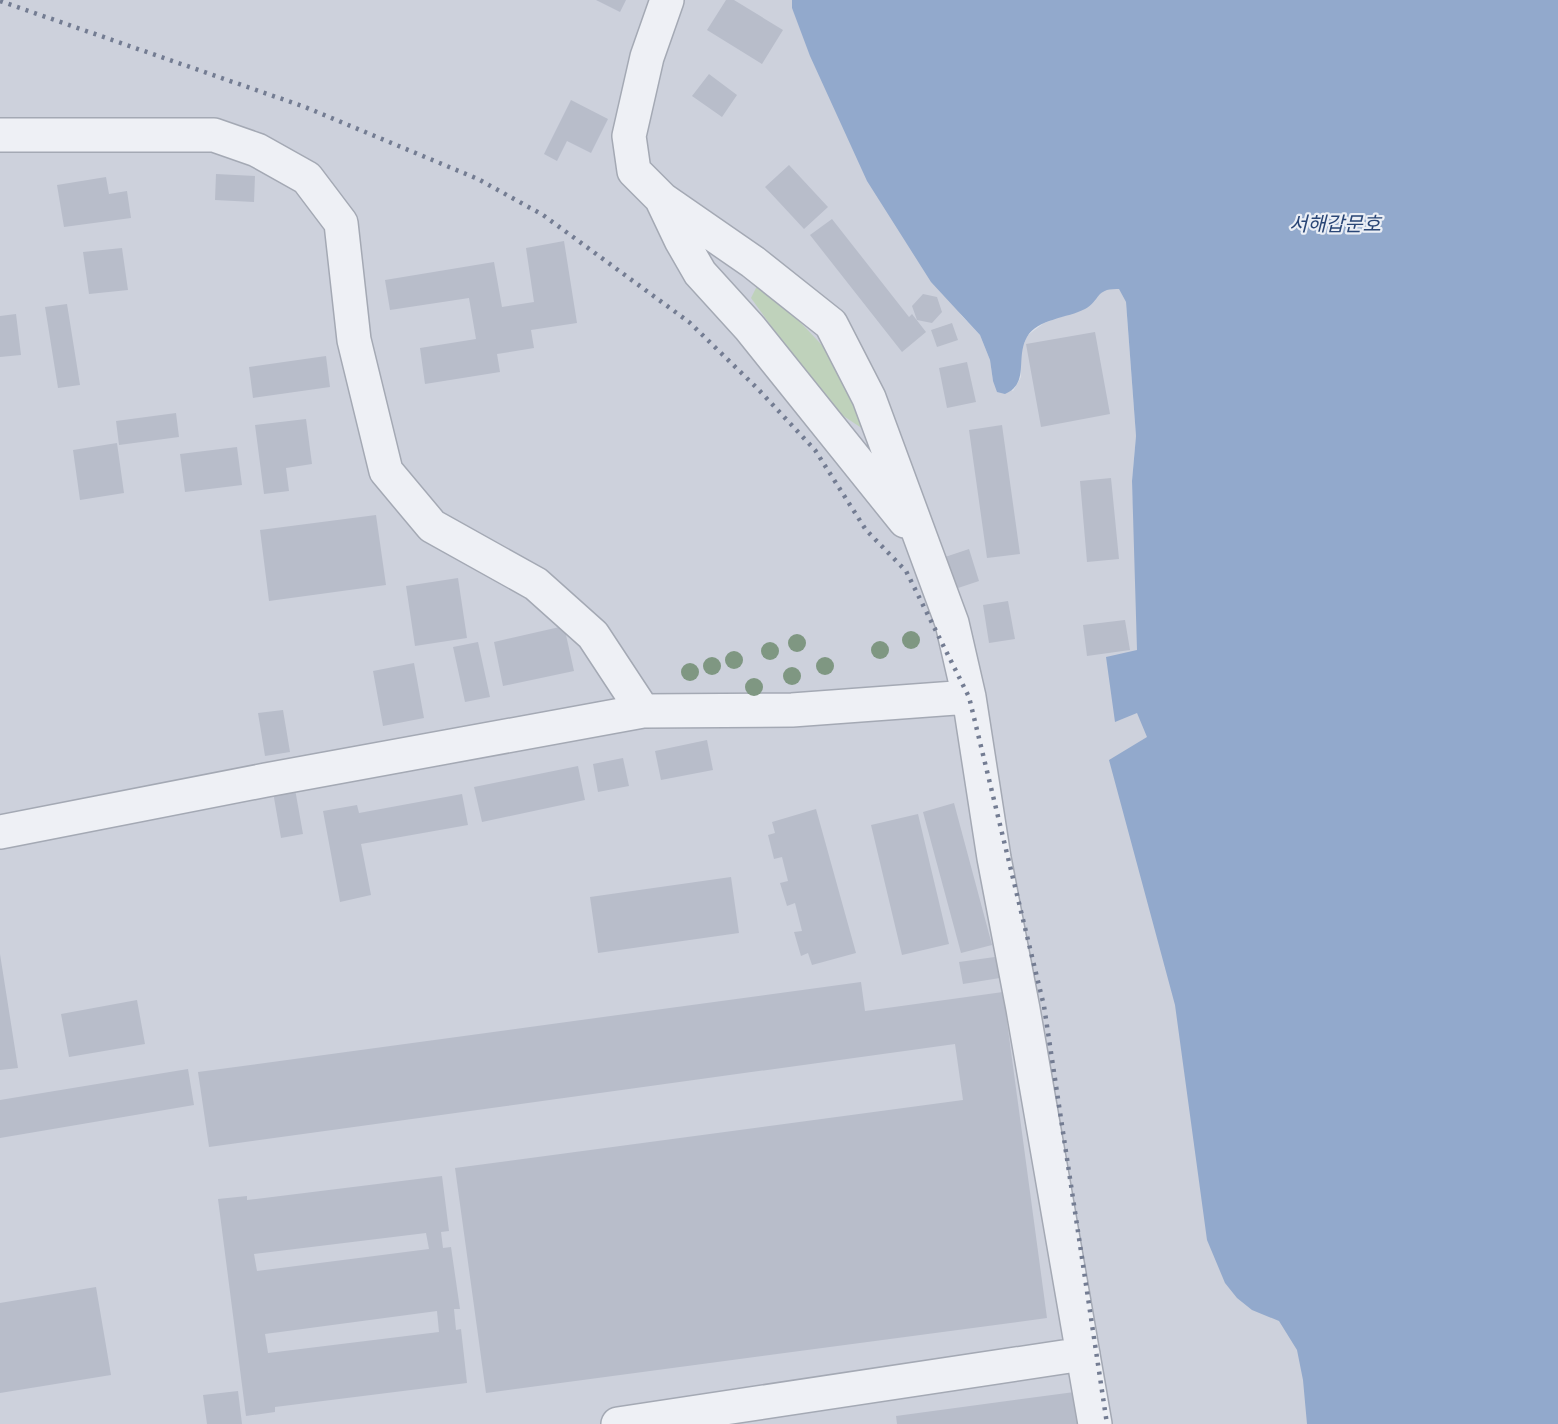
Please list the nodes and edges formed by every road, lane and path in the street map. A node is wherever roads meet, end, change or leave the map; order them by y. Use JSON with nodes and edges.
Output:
{"nodes":[{"id":1,"x":667,"y":0,"type":"edge"},
{"id":2,"x":0,"y":135,"type":"edge"},
{"id":3,"x":662,"y":199,"type":"junction"},
{"id":4,"x":923,"y":544,"type":"junction"},
{"id":5,"x":969,"y":697,"type":"junction"},
{"id":6,"x":643,"y":711,"type":"junction"},
{"id":7,"x":0,"y":832,"type":"edge"},
{"id":8,"x":1083,"y":1354,"type":"junction"},
{"id":9,"x":618,"y":1424,"type":"edge"},
{"id":10,"x":1095,"y":1424,"type":"edge"}],
"edges":[{"from":1,"to":3,"type":"street"},
{"from":2,"to":6,"type":"street"},
{"from":3,"to":4,"type":"street"},
{"from":3,"to":4,"type":"street"},
{"from":4,"to":5,"type":"street"},
{"from":5,"to":6,"type":"street"},
{"from":5,"to":8,"type":"street"},
{"from":6,"to":7,"type":"street"},
{"from":8,"to":9,"type":"street"},
{"from":8,"to":10,"type":"street"}]}
